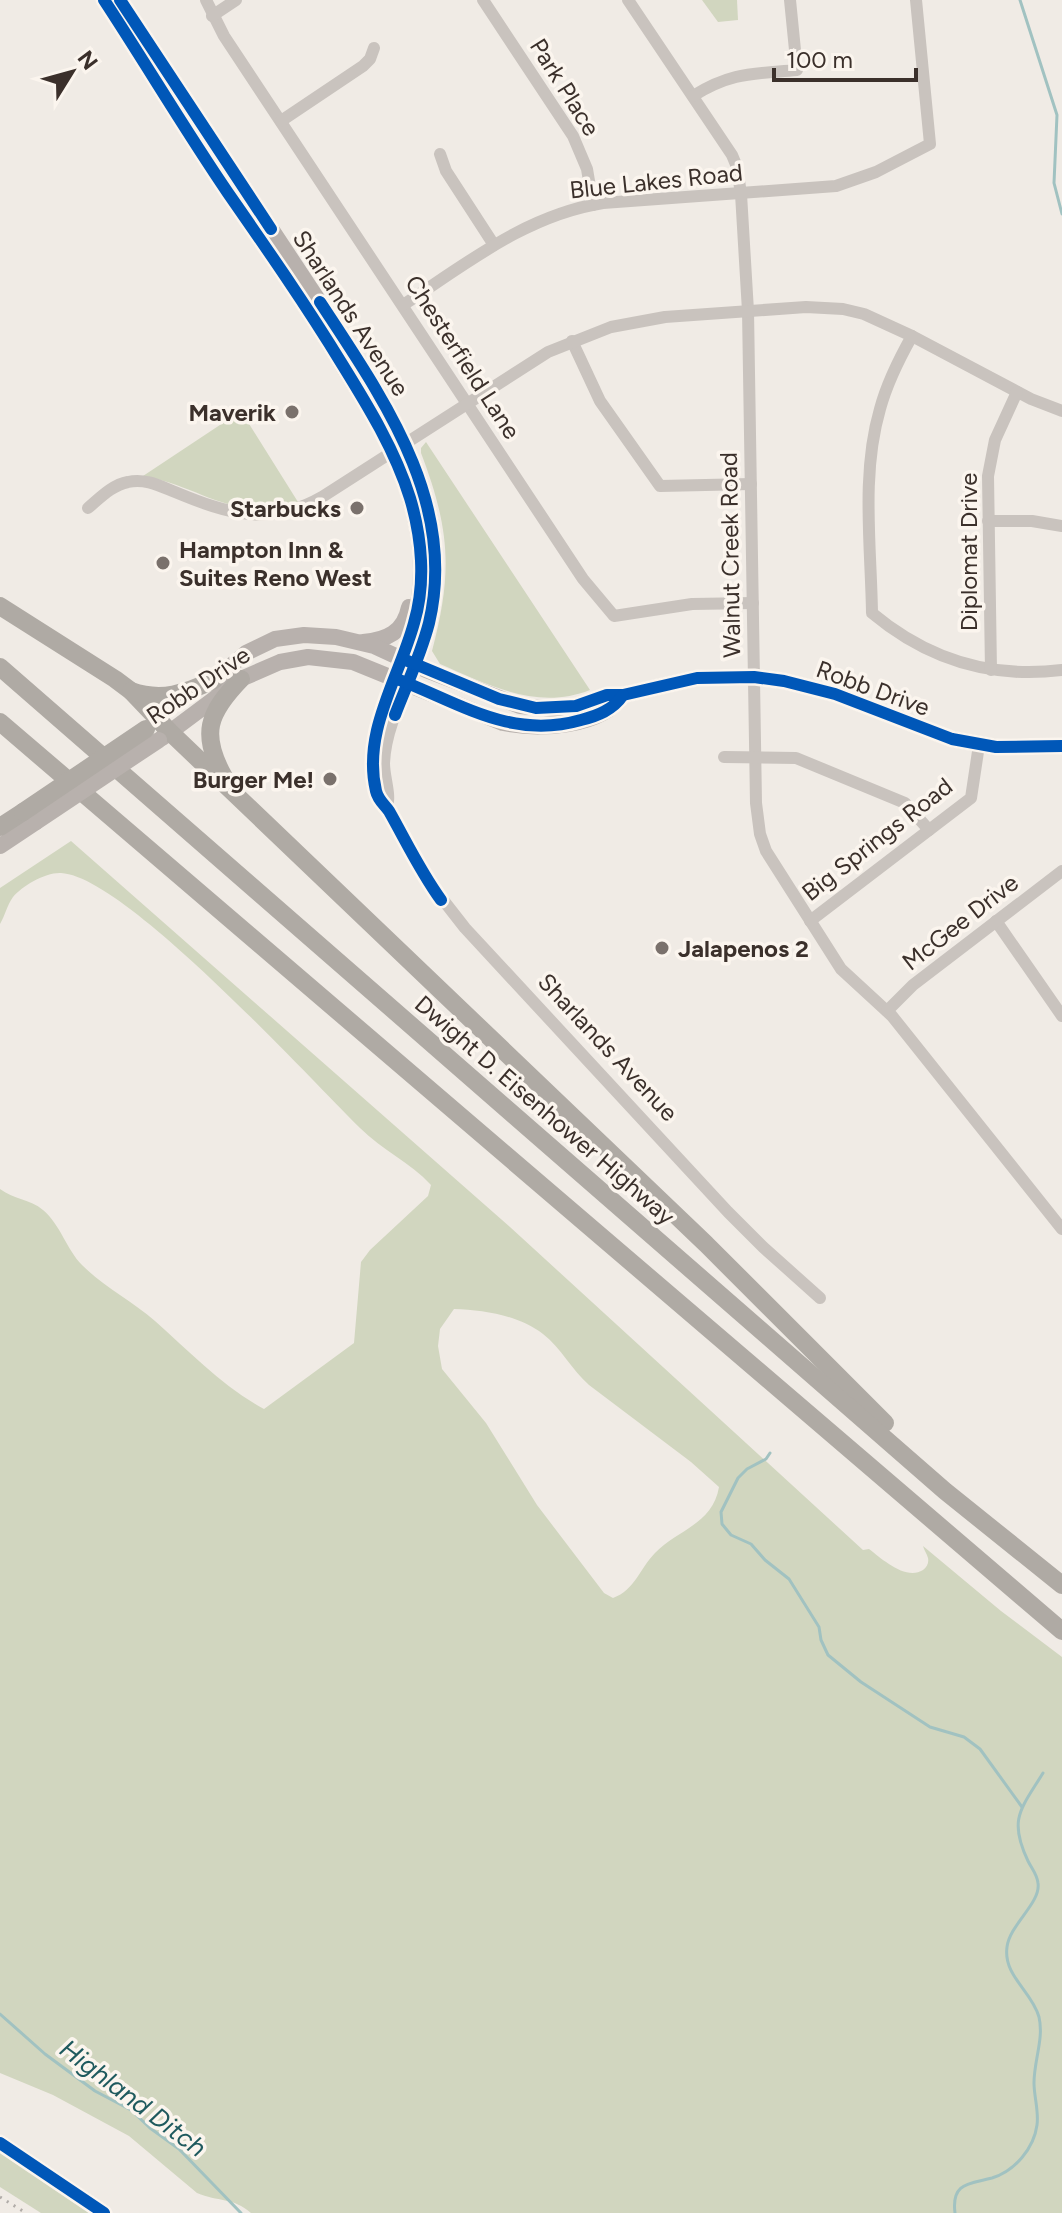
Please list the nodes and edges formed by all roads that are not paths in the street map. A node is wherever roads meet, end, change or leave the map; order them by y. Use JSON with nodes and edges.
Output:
{"nodes":[{"id":1,"x":104,"y":0,"type":"edge"},
{"id":2,"x":120,"y":0,"type":"edge"},
{"id":3,"x":206,"y":0,"type":"edge"},
{"id":4,"x":236,"y":0,"type":"edge"},
{"id":5,"x":483,"y":0,"type":"edge"},
{"id":6,"x":628,"y":0,"type":"edge"},
{"id":7,"x":790,"y":0,"type":"edge"},
{"id":8,"x":916,"y":0,"type":"edge"},
{"id":9,"x":212,"y":16,"type":"junction"},
{"id":10,"x":374,"y":48,"type":"dead end"},
{"id":11,"x":693,"y":96,"type":"junction"},
{"id":12,"x":281,"y":121,"type":"junction"},
{"id":13,"x":440,"y":154,"type":"dead end"},
{"id":14,"x":741,"y":194,"type":"junction"},
{"id":15,"x":593,"y":205,"type":"junction"},
{"id":16,"x":494,"y":245,"type":"junction"},
{"id":17,"x":403,"y":305,"type":"junction"},
{"id":18,"x":748,"y":311,"type":"junction"},
{"id":19,"x":912,"y":336,"type":"junction"},
{"id":20,"x":572,"y":341,"type":"junction"},
{"id":21,"x":1017,"y":392,"type":"junction"},
{"id":22,"x":466,"y":404,"type":"junction"},
{"id":23,"x":1062,"y":411,"type":"edge"},
{"id":24,"x":397,"y":447,"type":"junction"},
{"id":25,"x":751,"y":484,"type":"junction"},
{"id":26,"x":88,"y":508,"type":"dead end"},
{"id":27,"x":988,"y":521,"type":"junction"},
{"id":28,"x":1062,"y":526,"type":"edge"},
{"id":29,"x":419,"y":542,"type":"junction"},
{"id":30,"x":753,"y":603,"type":"junction"},
{"id":31,"x":0,"y":606,"type":"edge"},
{"id":32,"x":362,"y":642,"type":"junction"},
{"id":33,"x":408,"y":662,"type":"junction"},
{"id":34,"x":0,"y":667,"type":"edge"},
{"id":35,"x":991,"y":670,"type":"junction"},
{"id":36,"x":1062,"y":670,"type":"edge"},
{"id":37,"x":754,"y":677,"type":"junction"},
{"id":38,"x":241,"y":679,"type":"junction"},
{"id":39,"x":214,"y":680,"type":"junction"},
{"id":40,"x":401,"y":680,"type":"junction"},
{"id":41,"x":131,"y":691,"type":"junction"},
{"id":42,"x":623,"y":695,"type":"junction"},
{"id":43,"x":0,"y":722,"type":"edge"},
{"id":44,"x":158,"y":730,"type":"junction"},
{"id":45,"x":0,"y":733,"type":"edge"},
{"id":46,"x":979,"y":745,"type":"junction"},
{"id":47,"x":1062,"y":746,"type":"edge"},
{"id":48,"x":755,"y":756,"type":"junction"},
{"id":49,"x":724,"y":757,"type":"dead end"},
{"id":50,"x":243,"y":801,"type":"junction"},
{"id":51,"x":29,"y":817,"type":"junction"},
{"id":52,"x":119,"y":823,"type":"junction"},
{"id":53,"x":0,"y":827,"type":"edge"},
{"id":54,"x":929,"y":830,"type":"junction"},
{"id":55,"x":0,"y":846,"type":"edge"},
{"id":56,"x":1062,"y":871,"type":"edge"},
{"id":57,"x":810,"y":921,"type":"junction"},
{"id":58,"x":996,"y":921,"type":"junction"},
{"id":59,"x":887,"y":1011,"type":"junction"},
{"id":60,"x":1062,"y":1016,"type":"edge"},
{"id":61,"x":1062,"y":1229,"type":"edge"},
{"id":62,"x":820,"y":1298,"type":"dead end"},
{"id":63,"x":945,"y":1491,"type":"junction"},
{"id":64,"x":1062,"y":1585,"type":"edge"},
{"id":65,"x":1062,"y":1631,"type":"edge"},
{"id":66,"x":0,"y":2143,"type":"edge"},
{"id":67,"x":104,"y":2213,"type":"edge"}],
"edges":[{"from":1,"to":24,"type":"main road","name":"Sharlands Avenue"},
{"from":2,"to":24,"type":"main road","name":"Sharlands Avenue"},
{"from":3,"to":9,"type":"street","name":"Chesterfield Lane"},
{"from":4,"to":9,"type":"street"},
{"from":5,"to":15,"type":"street","name":"Park Place"},
{"from":6,"to":11,"type":"street","name":"Walnut Creek Road"},
{"from":7,"to":11,"type":"street"},
{"from":8,"to":14,"type":"street","name":"Blue Lakes Road"},
{"from":9,"to":12,"type":"street","name":"Chesterfield Lane"},
{"from":10,"to":12,"type":"street"},
{"from":11,"to":14,"type":"street","name":"Walnut Creek Road"},
{"from":12,"to":17,"type":"street","name":"Chesterfield Lane"},
{"from":13,"to":16,"type":"street"},
{"from":14,"to":15,"type":"street","name":"Blue Lakes Road"},
{"from":14,"to":18,"type":"street","name":"Walnut Creek Road"},
{"from":15,"to":16,"type":"street","name":"Blue Lakes Road"},
{"from":16,"to":17,"type":"street","name":"Blue Lakes Road"},
{"from":17,"to":22,"type":"street","name":"Chesterfield Lane"},
{"from":18,"to":19,"type":"street"},
{"from":18,"to":20,"type":"street"},
{"from":18,"to":25,"type":"street","name":"Walnut Creek Road"},
{"from":19,"to":21,"type":"street"},
{"from":19,"to":35,"type":"street"},
{"from":20,"to":22,"type":"street"},
{"from":20,"to":25,"type":"street"},
{"from":21,"to":23,"type":"street"},
{"from":21,"to":27,"type":"street","name":"Diplomat Drive"},
{"from":22,"to":24,"type":"street"},
{"from":22,"to":30,"type":"street","name":"Chesterfield Lane"},
{"from":24,"to":26,"type":"street"},
{"from":24,"to":29,"type":"main road","name":"Sharlands Avenue"},
{"from":24,"to":33,"type":"main road","name":"Sharlands Avenue"},
{"from":25,"to":30,"type":"street","name":"Walnut Creek Road"},
{"from":27,"to":28,"type":"street"},
{"from":27,"to":35,"type":"street","name":"Diplomat Drive"},
{"from":29,"to":32,"type":"main road"},
{"from":29,"to":33,"type":"main road","name":"Sharlands Avenue"},
{"from":30,"to":37,"type":"street","name":"Walnut Creek Road"},
{"from":31,"to":41,"type":"highway"},
{"from":32,"to":33,"type":"main road","name":"Robb Drive"},
{"from":32,"to":39,"type":"main road","name":"Robb Drive"},
{"from":33,"to":40,"type":"main road","name":"Sharlands Avenue"},
{"from":33,"to":42,"type":"main road","name":"Robb Drive"},
{"from":34,"to":63,"type":"highway","name":"Dwight D. Eisenhower Highway"},
{"from":35,"to":36,"type":"street"},
{"from":37,"to":42,"type":"main road","name":"Robb Drive"},
{"from":37,"to":46,"type":"main road","name":"Robb Drive"},
{"from":37,"to":48,"type":"street","name":"Walnut Creek Road"},
{"from":38,"to":40,"type":"main road","name":"Robb Drive"},
{"from":38,"to":44,"type":"main road","name":"Robb Drive"},
{"from":38,"to":50,"type":"highway"},
{"from":39,"to":41,"type":"highway"},
{"from":39,"to":44,"type":"highway"},
{"from":40,"to":42,"type":"main road","name":"Robb Drive"},
{"from":40,"to":62,"type":"street","name":"Sharlands Avenue"},
{"from":41,"to":44,"type":"highway"},
{"from":43,"to":52,"type":"highway"},
{"from":44,"to":50,"type":"highway"},
{"from":44,"to":51,"type":"highway","bridge":true},
{"from":45,"to":52,"type":"highway"},
{"from":46,"to":47,"type":"main road","name":"Robb Drive"},
{"from":46,"to":54,"type":"street","name":"Big Springs Road"},
{"from":48,"to":49,"type":"street"},
{"from":48,"to":54,"type":"street"},
{"from":48,"to":57,"type":"street","name":"Walnut Creek Road"},
{"from":50,"to":63,"type":"highway"},
{"from":51,"to":53,"type":"highway"},
{"from":51,"to":55,"type":"main road"},
{"from":52,"to":65,"type":"highway"},
{"from":54,"to":57,"type":"street","name":"Big Springs Road"},
{"from":56,"to":58,"type":"street","name":"McGee Drive"},
{"from":57,"to":59,"type":"street","name":"Walnut Creek Road"},
{"from":58,"to":59,"type":"street","name":"McGee Drive"},
{"from":58,"to":60,"type":"street"},
{"from":59,"to":61,"type":"street","name":"Walnut Creek Road"},
{"from":63,"to":64,"type":"highway","name":"Dwight D. Eisenhower Highway"},
{"from":66,"to":67,"type":"main road"}]}
